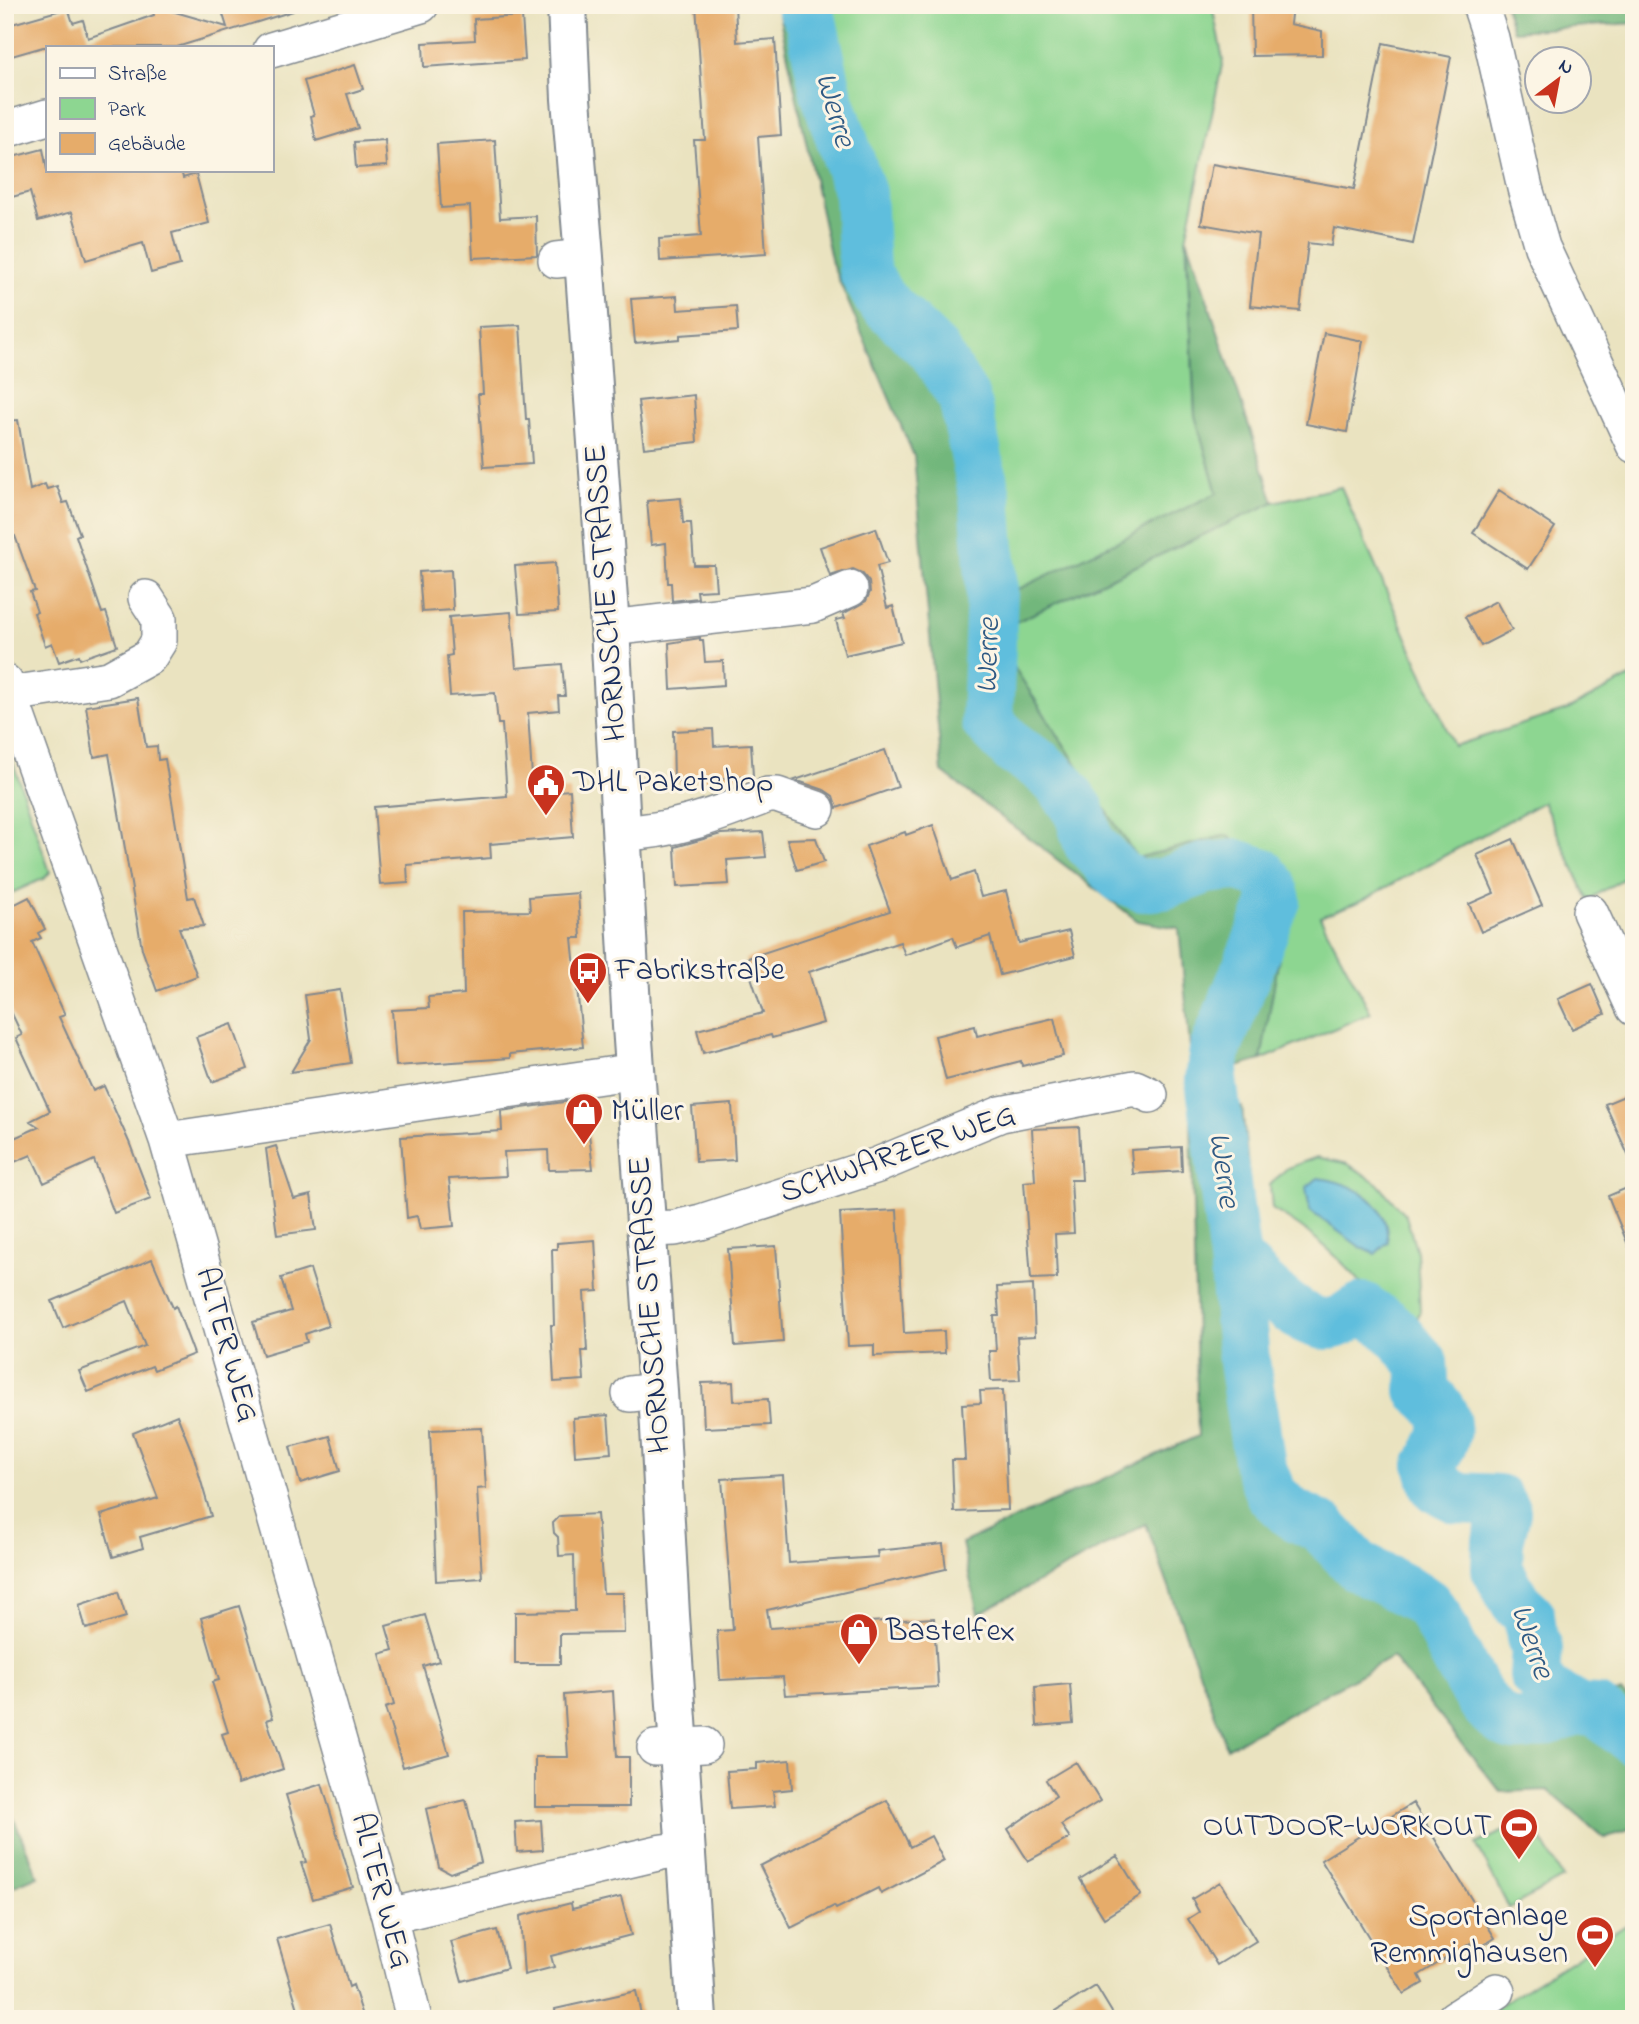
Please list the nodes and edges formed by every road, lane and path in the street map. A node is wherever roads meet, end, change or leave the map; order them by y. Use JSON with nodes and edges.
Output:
{"nodes":[{"id":1,"x":421,"y":5,"type":"edge"},
{"id":2,"x":567,"y":5,"type":"edge"},
{"id":3,"x":1480,"y":5,"type":"edge"},
{"id":4,"x":273,"y":49,"type":"edge"},
{"id":5,"x":46,"y":117,"type":"edge"},
{"id":6,"x":5,"y":130,"type":"edge"},
{"id":7,"x":1634,"y":445,"type":"edge"},
{"id":8,"x":850,"y":589,"type":"dead end"},
{"id":9,"x":146,"y":598,"type":"dead end"},
{"id":10,"x":610,"y":628,"type":"junction"},
{"id":11,"x":7,"y":688,"type":"edge"},
{"id":12,"x":817,"y":809,"type":"dead end"},
{"id":13,"x":623,"y":833,"type":"junction"},
{"id":14,"x":1590,"y":912,"type":"dead end"},
{"id":15,"x":1634,"y":1008,"type":"edge"},
{"id":16,"x":636,"y":1070,"type":"junction"},
{"id":17,"x":1150,"y":1096,"type":"dead end"},
{"id":18,"x":167,"y":1140,"type":"junction"},
{"id":19,"x":647,"y":1229,"type":"junction"},
{"id":20,"x":686,"y":1849,"type":"junction"},
{"id":21,"x":389,"y":1916,"type":"junction"},
{"id":22,"x":1497,"y":1991,"type":"dead end"},
{"id":23,"x":414,"y":2019,"type":"edge"},
{"id":24,"x":697,"y":2019,"type":"edge"},
{"id":25,"x":1454,"y":2019,"type":"edge"}],
"edges":[{"from":1,"to":4,"type":"street"},
{"from":2,"to":10,"type":"main road","name":"HORNSCHE STRASSE"},
{"from":3,"to":7,"type":"street"},
{"from":5,"to":6,"type":"street"},
{"from":8,"to":10,"type":"street"},
{"from":9,"to":11,"type":"street"},
{"from":10,"to":13,"type":"main road","name":"HORNSCHE STRASSE"},
{"from":11,"to":18,"type":"street","name":"ALTER WEG"},
{"from":12,"to":13,"type":"street"},
{"from":13,"to":16,"type":"main road","name":"HORNSCHE STRASSE"},
{"from":14,"to":15,"type":"street"},
{"from":16,"to":18,"type":"street"},
{"from":16,"to":19,"type":"main road","name":"HORNSCHE STRASSE"},
{"from":17,"to":19,"type":"street","name":"SCHWARZER WEG"},
{"from":18,"to":21,"type":"street","name":"ALTER WEG"},
{"from":19,"to":20,"type":"main road","name":"HORNSCHE STRASSE"},
{"from":20,"to":21,"type":"street"},
{"from":20,"to":24,"type":"main road","name":"HORNSCHE STRASSE"},
{"from":21,"to":23,"type":"street","name":"ALTER WEG"},
{"from":22,"to":25,"type":"street"}]}
